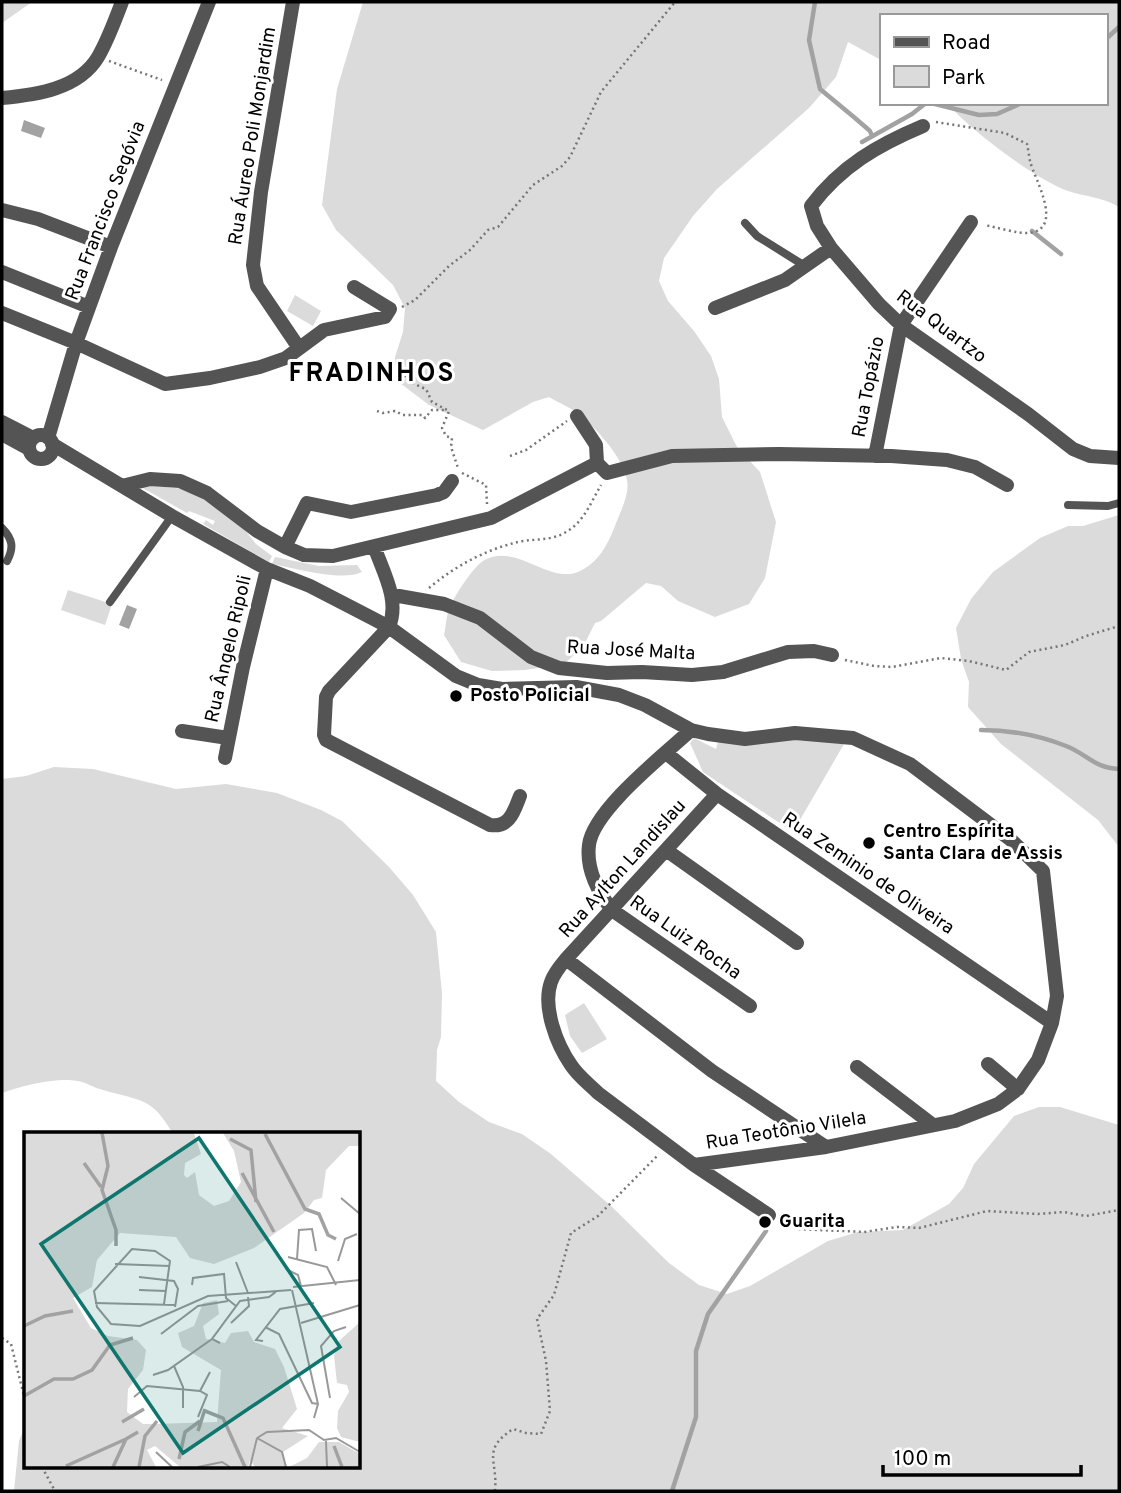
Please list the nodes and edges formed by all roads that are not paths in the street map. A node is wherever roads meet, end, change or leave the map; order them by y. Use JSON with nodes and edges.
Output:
{"nodes":[{"id":1,"x":122,"y":2,"type":"edge"},
{"id":2,"x":209,"y":2,"type":"edge"},
{"id":3,"x":293,"y":2,"type":"edge"},
{"id":4,"x":2,"y":98,"type":"edge"},
{"id":5,"x":923,"y":126,"type":"road end"},
{"id":6,"x":2,"y":210,"type":"edge"},
{"id":7,"x":971,"y":222,"type":"road end"},
{"id":8,"x":745,"y":223,"type":"dead end"},
{"id":9,"x":111,"y":247,"type":"junction"},
{"id":10,"x":831,"y":248,"type":"junction"},
{"id":11,"x":805,"y":266,"type":"junction"},
{"id":12,"x":2,"y":272,"type":"edge"},
{"id":13,"x":354,"y":287,"type":"dead end"},
{"id":14,"x":89,"y":307,"type":"junction"},
{"id":15,"x":715,"y":308,"type":"dead end"},
{"id":16,"x":2,"y":313,"type":"edge"},
{"id":17,"x":901,"y":325,"type":"junction"},
{"id":18,"x":76,"y":343,"type":"junction"},
{"id":19,"x":299,"y":348,"type":"junction"},
{"id":20,"x":576,"y":416,"type":"road end"},
{"id":21,"x":2,"y":422,"type":"edge"},
{"id":22,"x":2,"y":434,"type":"edge"},
{"id":23,"x":31,"y":443,"type":"junction"},
{"id":24,"x":49,"y":446,"type":"junction"},
{"id":25,"x":875,"y":456,"type":"junction"},
{"id":26,"x":1119,"y":458,"type":"edge"},
{"id":27,"x":602,"y":468,"type":"junction"},
{"id":28,"x":452,"y":481,"type":"dead end"},
{"id":29,"x":1007,"y":485,"type":"dead end"},
{"id":30,"x":122,"y":486,"type":"junction"},
{"id":31,"x":1119,"y":503,"type":"edge"},
{"id":32,"x":1068,"y":505,"type":"dead end"},
{"id":33,"x":172,"y":516,"type":"junction"},
{"id":34,"x":2,"y":528,"type":"edge"},
{"id":35,"x":373,"y":546,"type":"junction"},
{"id":36,"x":285,"y":547,"type":"junction"},
{"id":37,"x":7,"y":561,"type":"dead end"},
{"id":38,"x":267,"y":569,"type":"junction"},
{"id":39,"x":392,"y":597,"type":"junction"},
{"id":40,"x":110,"y":602,"type":"dead end"},
{"id":41,"x":389,"y":628,"type":"junction"},
{"id":42,"x":832,"y":655,"type":"road end"},
{"id":43,"x":691,"y":730,"type":"junction"},
{"id":44,"x":183,"y":732,"type":"dead end"},
{"id":45,"x":228,"y":738,"type":"junction"},
{"id":46,"x":666,"y":753,"type":"junction"},
{"id":47,"x":225,"y":758,"type":"dead end"},
{"id":48,"x":717,"y":794,"type":"junction"},
{"id":49,"x":520,"y":796,"type":"dead end"},
{"id":50,"x":666,"y":850,"type":"junction"},
{"id":51,"x":612,"y":910,"type":"junction"},
{"id":52,"x":797,"y":943,"type":"dead end"},
{"id":53,"x":562,"y":965,"type":"junction"},
{"id":54,"x":751,"y":1006,"type":"dead end"},
{"id":55,"x":1052,"y":1023,"type":"junction"},
{"id":56,"x":989,"y":1064,"type":"dead end"},
{"id":57,"x":857,"y":1068,"type":"dead end"},
{"id":58,"x":1018,"y":1089,"type":"junction"},
{"id":59,"x":933,"y":1125,"type":"junction"},
{"id":60,"x":826,"y":1147,"type":"junction"},
{"id":61,"x":694,"y":1165,"type":"junction"},
{"id":62,"x":769,"y":1215,"type":"road end"}],
"edges":[{"from":1,"to":4,"type":"street"},
{"from":2,"to":9,"type":"street","name":"Rua Francisco Segóvia"},
{"from":3,"to":19,"type":"street","name":"Rua Áureo Poli Monjardim"},
{"from":5,"to":10,"type":"street","name":"Rua Quartzo"},
{"from":6,"to":9,"type":"street"},
{"from":7,"to":17,"type":"street","name":"Rua Topázio"},
{"from":8,"to":11,"type":"lane"},
{"from":9,"to":14,"type":"street","name":"Rua Francisco Segóvia"},
{"from":10,"to":11,"type":"street"},
{"from":10,"to":17,"type":"street","name":"Rua Quartzo"},
{"from":11,"to":15,"type":"street"},
{"from":12,"to":14,"type":"street"},
{"from":13,"to":19,"type":"street"},
{"from":14,"to":18,"type":"street","name":"Rua Francisco Segóvia"},
{"from":16,"to":18,"type":"street"},
{"from":17,"to":25,"type":"street","name":"Rua Topázio"},
{"from":17,"to":26,"type":"street","name":"Rua Quartzo"},
{"from":18,"to":19,"type":"street"},
{"from":18,"to":24,"type":"street","name":"Rua Francisco Segóvia"},
{"from":20,"to":27,"type":"street"},
{"from":21,"to":23,"type":"street"},
{"from":22,"to":23,"type":"street"},
{"from":23,"to":24,"type":"street"},
{"from":23,"to":24,"type":"street"},
{"from":24,"to":30,"type":"street","name":"Rua José Malta"},
{"from":25,"to":27,"type":"street"},
{"from":25,"to":29,"type":"street"},
{"from":27,"to":35,"type":"street"},
{"from":28,"to":36,"type":"street"},
{"from":30,"to":33,"type":"street","name":"Rua José Malta"},
{"from":30,"to":36,"type":"street"},
{"from":31,"to":32,"type":"lane"},
{"from":33,"to":38,"type":"street","name":"Rua José Malta"},
{"from":33,"to":40,"type":"lane"},
{"from":34,"to":37,"type":"lane"},
{"from":35,"to":36,"type":"street"},
{"from":35,"to":39,"type":"street"},
{"from":38,"to":41,"type":"street","name":"Rua José Malta"},
{"from":38,"to":45,"type":"street","name":"Rua Ângelo Ripoli"},
{"from":39,"to":41,"type":"street"},
{"from":39,"to":42,"type":"street","name":"Rua José Malta"},
{"from":41,"to":43,"type":"street","name":"Rua José Malta"},
{"from":41,"to":49,"type":"street"},
{"from":43,"to":46,"type":"street","name":"Rua Luiz Rocha"},
{"from":43,"to":55,"type":"street","name":"Rua José Malta"},
{"from":44,"to":45,"type":"street","name":"Rua Ângelo Ripoli"},
{"from":45,"to":47,"type":"street","name":"Rua Ângelo Ripoli"},
{"from":46,"to":48,"type":"street","name":"Rua Zeminio de Oliveira"},
{"from":46,"to":51,"type":"street","name":"Rua Luiz Rocha"},
{"from":48,"to":50,"type":"street","name":"Rua Aylton Landislau"},
{"from":48,"to":55,"type":"street","name":"Rua Zeminio de Oliveira"},
{"from":50,"to":51,"type":"street","name":"Rua Aylton Landislau"},
{"from":50,"to":52,"type":"street"},
{"from":51,"to":53,"type":"street","name":"Rua Aylton Landislau"},
{"from":51,"to":54,"type":"street","name":"Rua Luiz Rocha"},
{"from":53,"to":60,"type":"street"},
{"from":53,"to":61,"type":"street","name":"Rua Teotônio Vilela"},
{"from":55,"to":58,"type":"street","name":"Rua Teotônio Vilela"},
{"from":56,"to":58,"type":"street"},
{"from":57,"to":59,"type":"street"},
{"from":58,"to":59,"type":"street","name":"Rua Teotônio Vilela"},
{"from":59,"to":60,"type":"street","name":"Rua Teotônio Vilela"},
{"from":60,"to":61,"type":"street","name":"Rua Teotônio Vilela"},
{"from":61,"to":62,"type":"street"}]}
